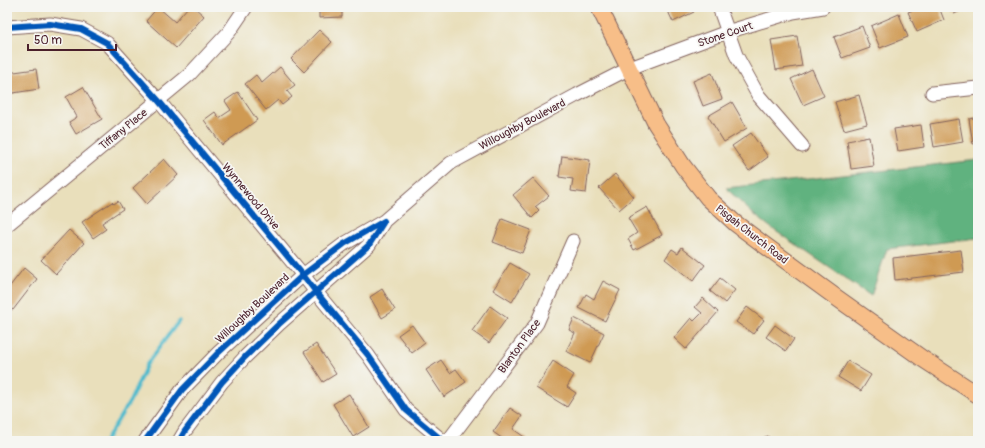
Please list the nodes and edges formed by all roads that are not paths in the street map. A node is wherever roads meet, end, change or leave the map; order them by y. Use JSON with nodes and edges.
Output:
{"nodes":[{"id":1,"x":246,"y":7,"type":"edge"},
{"id":2,"x":599,"y":7,"type":"edge"},
{"id":3,"x":719,"y":7,"type":"edge"},
{"id":4,"x":823,"y":7,"type":"edge"},
{"id":5,"x":7,"y":27,"type":"edge"},
{"id":6,"x":728,"y":32,"type":"junction"},
{"id":7,"x":630,"y":68,"type":"junction"},
{"id":8,"x":978,"y":88,"type":"edge"},
{"id":9,"x":932,"y":93,"type":"dead end"},
{"id":10,"x":158,"y":100,"type":"junction"},
{"id":11,"x":802,"y":146,"type":"dead end"},
{"id":12,"x":384,"y":221,"type":"junction"},
{"id":13,"x":7,"y":225,"type":"edge"},
{"id":14,"x":573,"y":241,"type":"dead end"},
{"id":15,"x":303,"y":275,"type":"junction"},
{"id":16,"x":316,"y":292,"type":"junction"},
{"id":17,"x":978,"y":395,"type":"edge"},
{"id":18,"x":144,"y":441,"type":"edge"},
{"id":19,"x":179,"y":441,"type":"edge"},
{"id":20,"x":443,"y":441,"type":"edge"},
{"id":21,"x":448,"y":441,"type":"edge"}],
"edges":[{"from":1,"to":10,"type":"street","name":"Tiffany Place"},
{"from":2,"to":7,"type":"main road","name":"Pisgah Church Road"},
{"from":3,"to":6,"type":"street"},
{"from":4,"to":6,"type":"street","name":"Stone Court"},
{"from":5,"to":10,"type":"street","name":"Wynnewood Drive"},
{"from":6,"to":7,"type":"street","name":"Stone Court"},
{"from":6,"to":11,"type":"street"},
{"from":7,"to":12,"type":"street","name":"Willoughby Boulevard"},
{"from":7,"to":17,"type":"main road","name":"Pisgah Church Road"},
{"from":8,"to":9,"type":"street"},
{"from":10,"to":13,"type":"street","name":"Tiffany Place"},
{"from":10,"to":15,"type":"street","name":"Wynnewood Drive"},
{"from":12,"to":15,"type":"street","name":"Willoughby Boulevard"},
{"from":12,"to":16,"type":"street","name":"Willoughby Boulevard"},
{"from":14,"to":21,"type":"street","name":"Blanton Place"},
{"from":15,"to":16,"type":"street","name":"Wynnewood Drive"},
{"from":15,"to":18,"type":"street","name":"Willoughby Boulevard"},
{"from":16,"to":19,"type":"street","name":"Willoughby Boulevard"},
{"from":16,"to":20,"type":"street","name":"Wynnewood Drive"}]}
